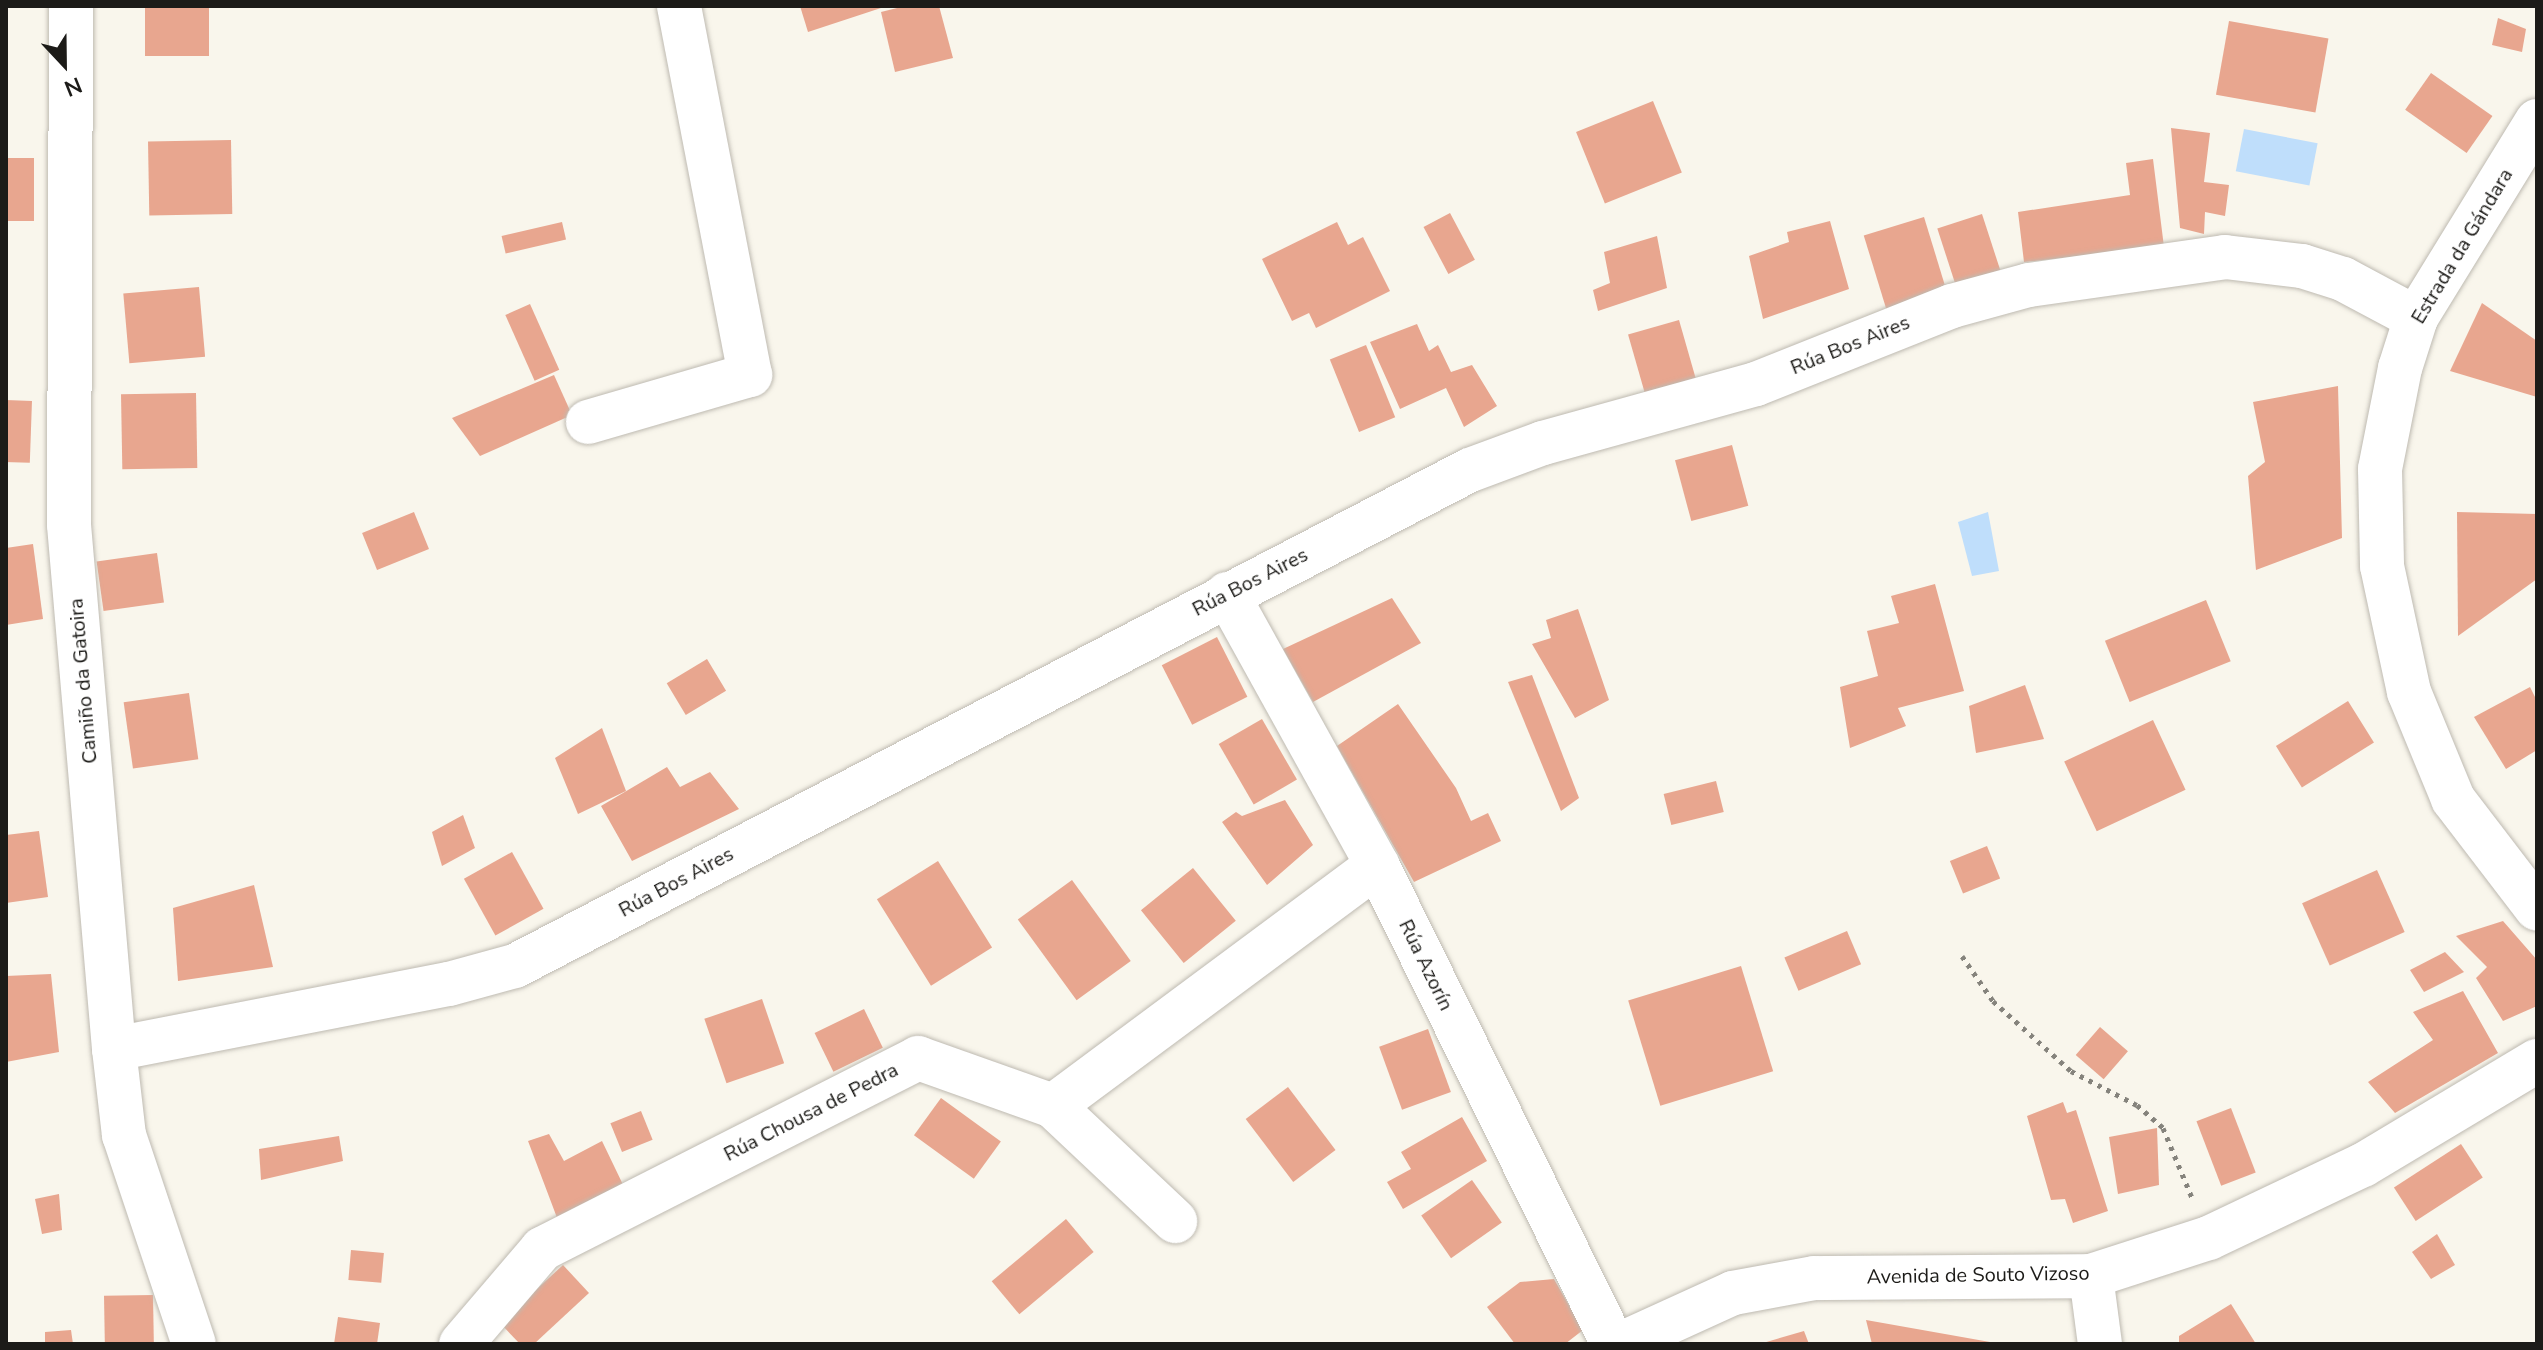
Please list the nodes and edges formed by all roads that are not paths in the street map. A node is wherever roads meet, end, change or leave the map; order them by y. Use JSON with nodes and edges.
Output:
{"nodes":[{"id":1,"x":71,"y":6,"type":"edge"},
{"id":2,"x":679,"y":6,"type":"edge"},
{"id":3,"x":2537,"y":121,"type":"edge"},
{"id":4,"x":2416,"y":318,"type":"junction"},
{"id":5,"x":588,"y":422,"type":"dead end"},
{"id":6,"x":1227,"y":594,"type":"junction"},
{"id":7,"x":1377,"y":865,"type":"junction"},
{"id":8,"x":2537,"y":909,"type":"edge"},
{"id":9,"x":114,"y":1049,"type":"junction"},
{"id":10,"x":2537,"y":1061,"type":"edge"},
{"id":11,"x":1053,"y":1106,"type":"junction"},
{"id":12,"x":1175,"y":1221,"type":"dead end"},
{"id":13,"x":2091,"y":1276,"type":"junction"},
{"id":14,"x":194,"y":1344,"type":"edge"},
{"id":15,"x":461,"y":1344,"type":"edge"},
{"id":16,"x":1613,"y":1344,"type":"edge"},
{"id":17,"x":1621,"y":1344,"type":"edge"},
{"id":18,"x":2100,"y":1344,"type":"edge"}],
"edges":[{"from":1,"to":9,"type":"street","name":"Camiño da Gatoira"},
{"from":2,"to":5,"type":"street"},
{"from":3,"to":4,"type":"street","name":"Estrada da Gándara"},
{"from":4,"to":6,"type":"street","name":"Rúa Bos Aires"},
{"from":4,"to":8,"type":"street","name":"Estrada da Gándara"},
{"from":6,"to":7,"type":"street","name":"Rúa Azorín"},
{"from":6,"to":9,"type":"street","name":"Rúa Bos Aires"},
{"from":7,"to":11,"type":"street"},
{"from":7,"to":16,"type":"street","name":"Rúa Azorín"},
{"from":9,"to":14,"type":"street","name":"Camiño da Gatoira"},
{"from":10,"to":13,"type":"street","name":"Avenida de Souto Vizoso"},
{"from":11,"to":12,"type":"street"},
{"from":11,"to":15,"type":"street","name":"Rúa Chousa de Pedra"},
{"from":13,"to":17,"type":"street","name":"Avenida de Souto Vizoso"},
{"from":13,"to":18,"type":"street"}]}
